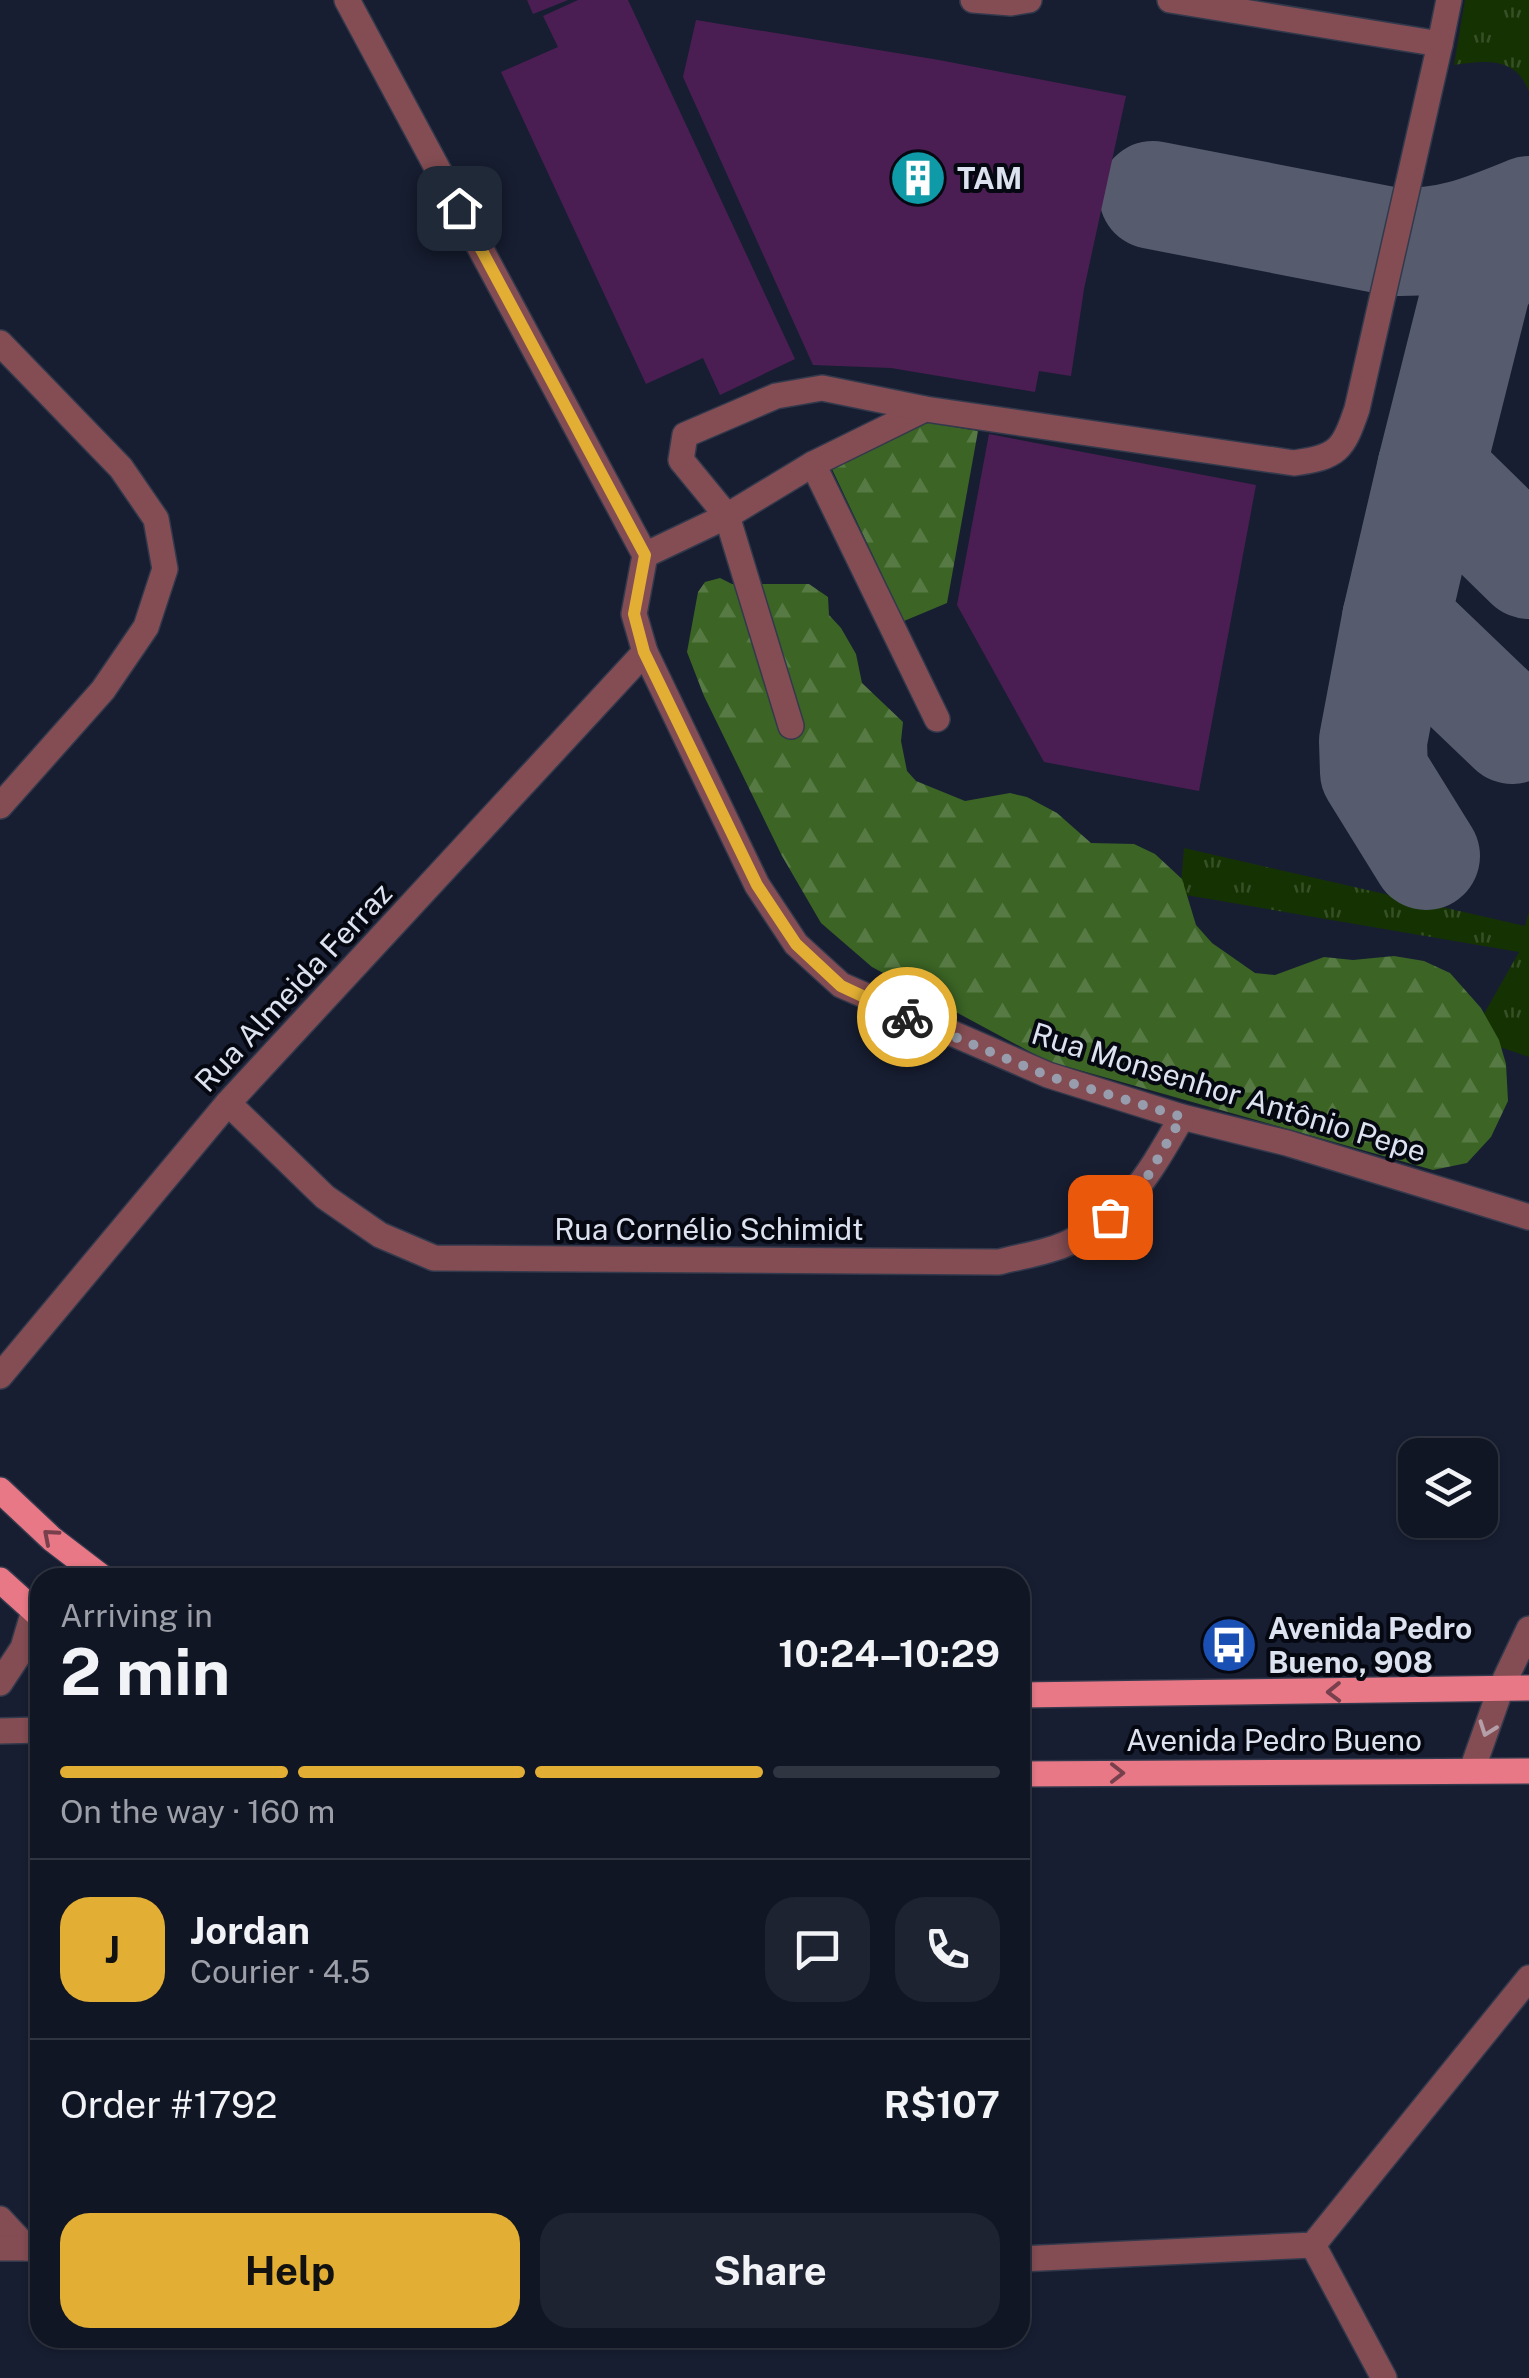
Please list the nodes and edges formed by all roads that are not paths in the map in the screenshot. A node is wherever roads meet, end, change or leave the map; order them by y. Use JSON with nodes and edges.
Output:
{"nodes":[{"id":1,"x":347,"y":0,"type":"edge"},
{"id":2,"x":973,"y":0,"type":"edge"},
{"id":3,"x":1029,"y":0,"type":"edge"},
{"id":4,"x":1170,"y":0,"type":"edge"},
{"id":5,"x":1449,"y":0,"type":"edge"},
{"id":6,"x":1440,"y":44,"type":"junction"},
{"id":7,"x":0,"y":342,"type":"edge"},
{"id":8,"x":925,"y":409,"type":"junction"},
{"id":9,"x":812,"y":464,"type":"junction"},
{"id":10,"x":728,"y":516,"type":"junction"},
{"id":11,"x":645,"y":555,"type":"junction"},
{"id":12,"x":644,"y":652,"type":"junction"},
{"id":13,"x":937,"y":718,"type":"dead end"},
{"id":14,"x":791,"y":726,"type":"dead end"},
{"id":15,"x":0,"y":806,"type":"edge"},
{"id":16,"x":228,"y":1103,"type":"junction"},
{"id":17,"x":1182,"y":1117,"type":"junction"},
{"id":18,"x":1529,"y":1218,"type":"edge"},
{"id":19,"x":0,"y":1376,"type":"edge"},
{"id":20,"x":0,"y":1490,"type":"edge"},
{"id":21,"x":91,"y":1568,"type":"edge"},
{"id":22,"x":0,"y":1580,"type":"edge"},
{"id":23,"x":30,"y":1608,"type":"edge"},
{"id":24,"x":1529,"y":1629,"type":"edge"},
{"id":25,"x":30,"y":1631,"type":"edge"},
{"id":26,"x":0,"y":1683,"type":"edge"},
{"id":27,"x":1501,"y":1688,"type":"junction"},
{"id":28,"x":1529,"y":1688,"type":"edge"},
{"id":29,"x":1030,"y":1695,"type":"edge"},
{"id":30,"x":30,"y":1730,"type":"edge"},
{"id":31,"x":0,"y":1731,"type":"edge"},
{"id":32,"x":1472,"y":1770,"type":"junction"},
{"id":33,"x":1529,"y":1771,"type":"edge"},
{"id":34,"x":1030,"y":1774,"type":"edge"},
{"id":35,"x":1529,"y":1978,"type":"edge"},
{"id":36,"x":0,"y":2219,"type":"edge"},
{"id":37,"x":30,"y":2245,"type":"edge"},
{"id":38,"x":1313,"y":2246,"type":"junction"},
{"id":39,"x":0,"y":2248,"type":"edge"},
{"id":40,"x":30,"y":2248,"type":"edge"},
{"id":41,"x":1030,"y":2259,"type":"edge"},
{"id":42,"x":1384,"y":2378,"type":"edge"}],
"edges":[{"from":1,"to":11,"type":"street"},
{"from":2,"to":3,"type":"street"},
{"from":4,"to":6,"type":"street"},
{"from":5,"to":6,"type":"street"},
{"from":6,"to":8,"type":"street"},
{"from":7,"to":15,"type":"street"},
{"from":8,"to":9,"type":"street"},
{"from":8,"to":10,"type":"street"},
{"from":9,"to":10,"type":"street"},
{"from":9,"to":13,"type":"street"},
{"from":10,"to":11,"type":"street"},
{"from":10,"to":14,"type":"street"},
{"from":11,"to":12,"type":"street","name":"Rua Monsenhor Antônio Pepe"},
{"from":12,"to":16,"type":"street","name":"Rua Almeida Ferraz"},
{"from":12,"to":17,"type":"street","name":"Rua Monsenhor Antônio Pepe"},
{"from":16,"to":17,"type":"street","name":"Rua Cornélio Schimidt"},
{"from":16,"to":19,"type":"street","name":"Rua Almeida Ferraz"},
{"from":17,"to":18,"type":"street","name":"Rua Monsenhor Antônio Pepe"},
{"from":21,"to":20,"type":"main road","one_way":true},
{"from":22,"to":23,"type":"main road"},
{"from":24,"to":27,"type":"street"},
{"from":25,"to":26,"type":"street"},
{"from":27,"to":28,"type":"main road","name":"Avenida Pedro Bueno"},
{"from":27,"to":29,"type":"main road","name":"Avenida Pedro Bueno","one_way":true},
{"from":27,"to":32,"type":"street","one_way":true},
{"from":30,"to":31,"type":"street"},
{"from":32,"to":33,"type":"main road","name":"Avenida Pedro Bueno"},
{"from":34,"to":32,"type":"main road","name":"Avenida Pedro Bueno","one_way":true},
{"from":35,"to":38,"type":"street"},
{"from":36,"to":37,"type":"street"},
{"from":38,"to":41,"type":"street"},
{"from":38,"to":42,"type":"street"},
{"from":39,"to":40,"type":"street"}]}
